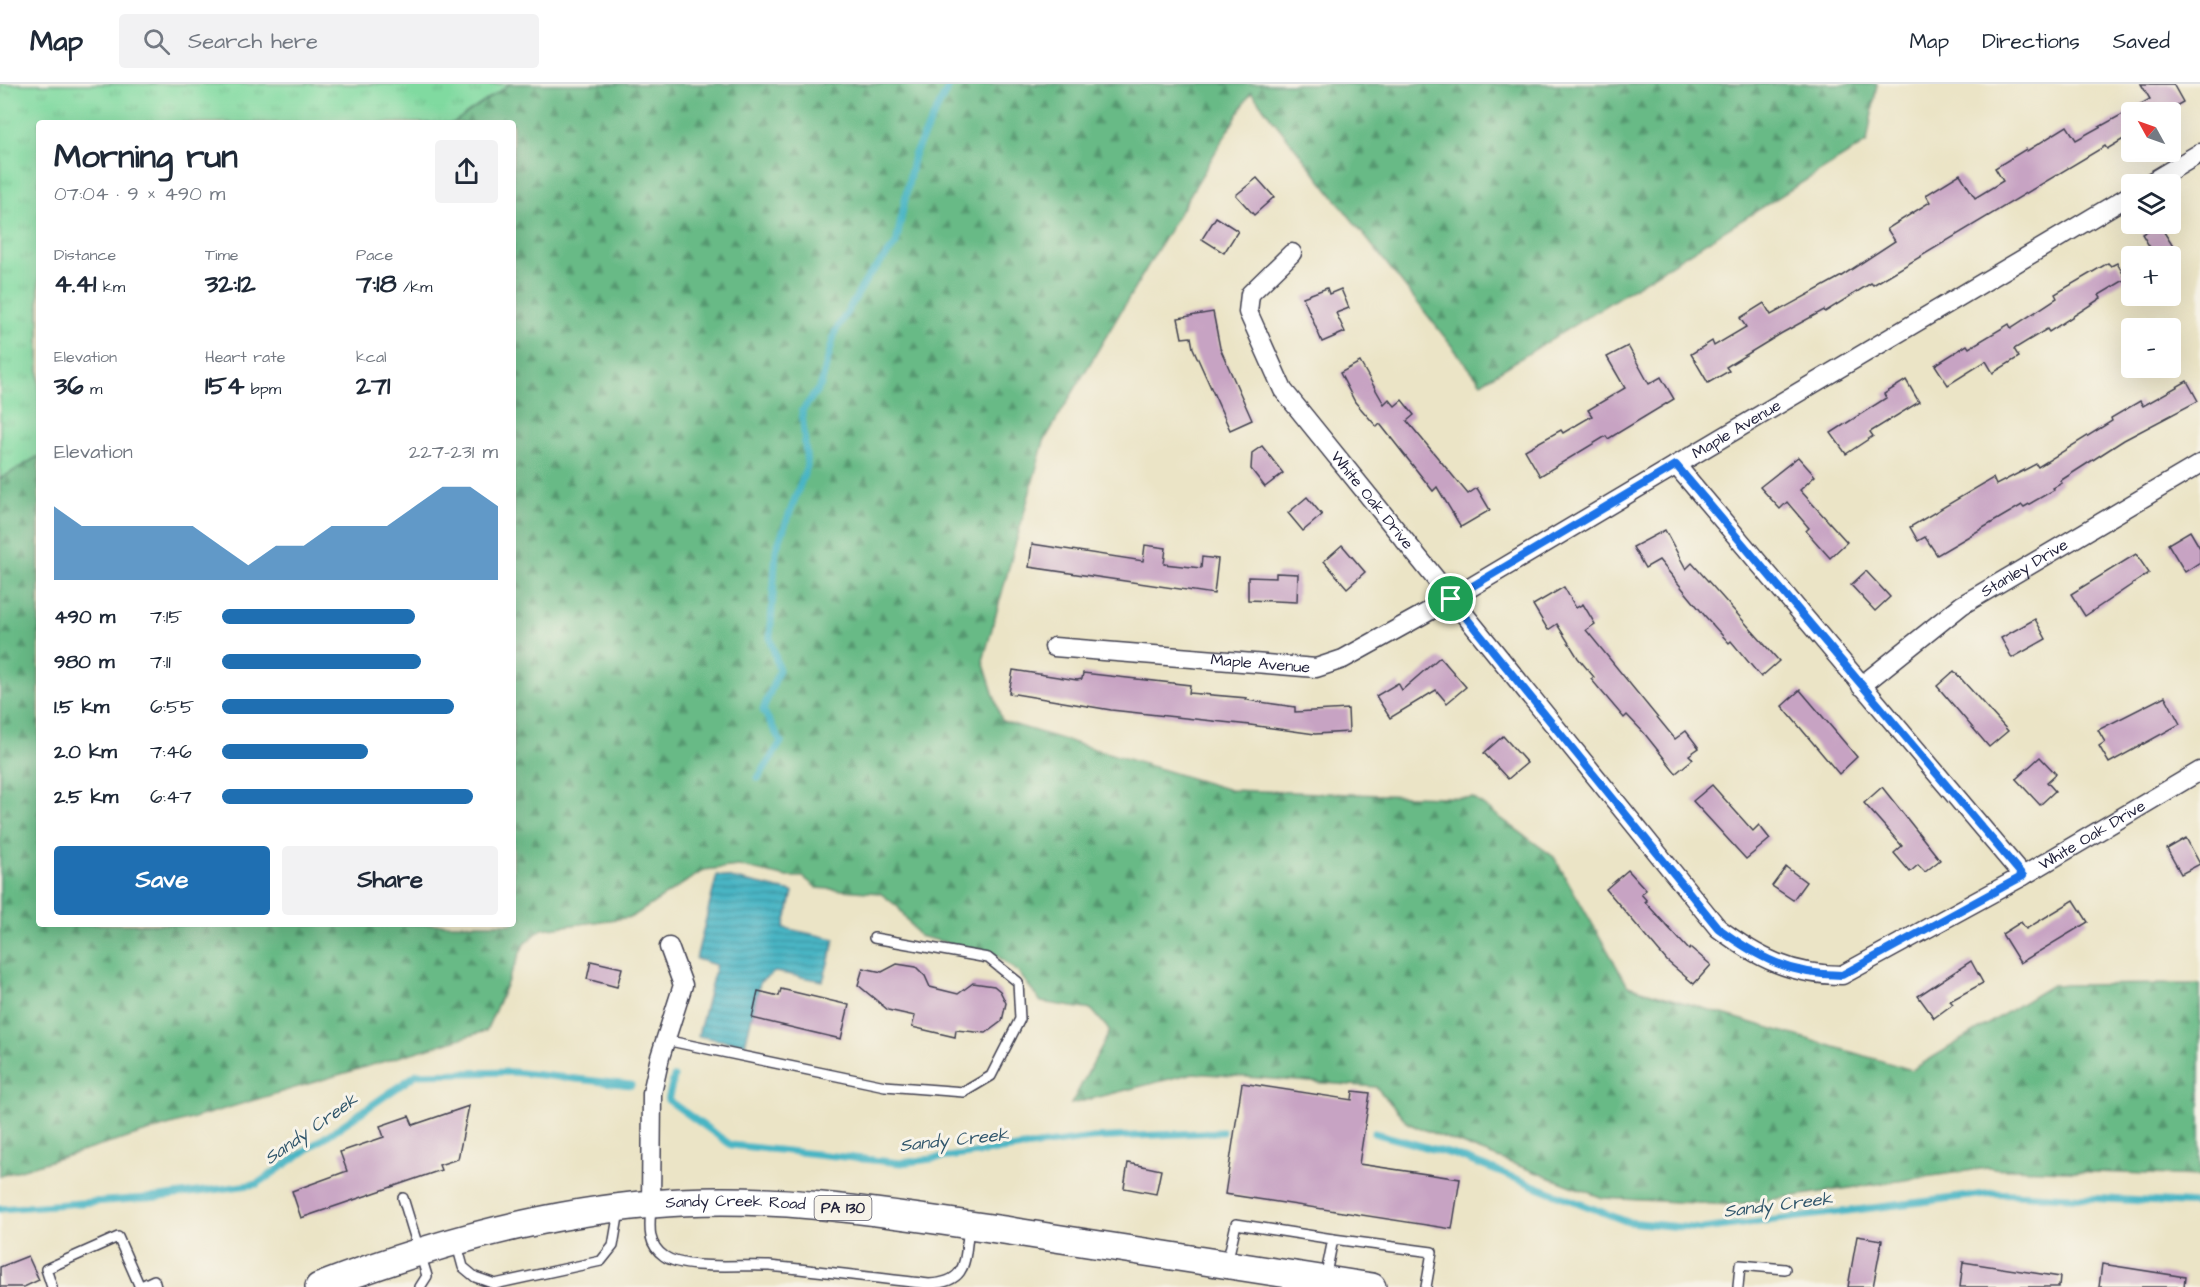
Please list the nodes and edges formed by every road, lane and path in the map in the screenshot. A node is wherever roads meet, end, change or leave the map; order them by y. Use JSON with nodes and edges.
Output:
{"nodes":[{"id":1,"x":2200,"y":153,"type":"edge"},
{"id":2,"x":2165,"y":174,"type":"edge"},
{"id":3,"x":2121,"y":201,"type":"edge"},
{"id":4,"x":1292,"y":253,"type":"dead end"},
{"id":5,"x":2200,"y":464,"type":"edge"},
{"id":6,"x":1676,"y":465,"type":"junction"},
{"id":7,"x":1451,"y":599,"type":"junction"},
{"id":8,"x":1054,"y":647,"type":"dead end"},
{"id":9,"x":1860,"y":686,"type":"junction"},
{"id":10,"x":2200,"y":771,"type":"edge"},
{"id":11,"x":2023,"y":876,"type":"junction"},
{"id":12,"x":874,"y":938,"type":"dead end"},
{"id":13,"x":669,"y":947,"type":"dead end"},
{"id":14,"x":665,"y":1040,"type":"junction"},
{"id":15,"x":403,"y":1198,"type":"dead end"},
{"id":16,"x":651,"y":1204,"type":"junction"},
{"id":17,"x":620,"y":1208,"type":"junction"},
{"id":18,"x":970,"y":1225,"type":"junction"},
{"id":19,"x":1333,"y":1239,"type":"junction"},
{"id":20,"x":455,"y":1240,"type":"junction"},
{"id":21,"x":421,"y":1251,"type":"junction"},
{"id":22,"x":1227,"y":1265,"type":"junction"},
{"id":23,"x":1785,"y":1269,"type":"dead end"},
{"id":24,"x":1324,"y":1283,"type":"edge"},
{"id":25,"x":496,"y":1286,"type":"edge"},
{"id":26,"x":52,"y":1287,"type":"edge"},
{"id":27,"x":139,"y":1287,"type":"edge"},
{"id":28,"x":156,"y":1287,"type":"edge"},
{"id":29,"x":319,"y":1287,"type":"edge"},
{"id":30,"x":420,"y":1287,"type":"edge"},
{"id":31,"x":1372,"y":1287,"type":"edge"},
{"id":32,"x":1426,"y":1287,"type":"edge"},
{"id":33,"x":1738,"y":1287,"type":"edge"}],
"edges":[{"from":1,"to":2,"type":"street"},
{"from":3,"to":6,"type":"street","name":"Maple Avenue"},
{"from":4,"to":7,"type":"street","name":"White Oak Drive"},
{"from":5,"to":9,"type":"street","name":"Stanley Drive"},
{"from":6,"to":7,"type":"street","name":"Maple Avenue"},
{"from":6,"to":9,"type":"street"},
{"from":7,"to":8,"type":"street","name":"Maple Avenue"},
{"from":7,"to":11,"type":"street","name":"White Oak Drive"},
{"from":9,"to":11,"type":"street"},
{"from":10,"to":11,"type":"street","name":"White Oak Drive"},
{"from":12,"to":14,"type":"lane"},
{"from":13,"to":14,"type":"street"},
{"from":14,"to":16,"type":"street"},
{"from":15,"to":21,"type":"lane"},
{"from":16,"to":17,"type":"main road","name":"Sandy Creek Road","number":"PA 130"},
{"from":16,"to":18,"type":"main road","name":"Sandy Creek Road","number":"PA 130"},
{"from":16,"to":18,"type":"lane"},
{"from":17,"to":20,"type":"main road","name":"Sandy Creek Road","number":"PA 130"},
{"from":17,"to":25,"type":"lane"},
{"from":18,"to":22,"type":"main road","name":"Sandy Creek Road","number":"PA 130"},
{"from":19,"to":22,"type":"lane"},
{"from":19,"to":24,"type":"lane"},
{"from":19,"to":32,"type":"lane"},
{"from":20,"to":21,"type":"main road","name":"Sandy Creek Road","number":"PA 130"},
{"from":20,"to":25,"type":"lane"},
{"from":21,"to":29,"type":"main road","name":"Sandy Creek Road","number":"PA 130"},
{"from":21,"to":30,"type":"lane"},
{"from":22,"to":24,"type":"main road","name":"Sandy Creek Road","number":"PA 130"},
{"from":23,"to":33,"type":"lane"},
{"from":24,"to":31,"type":"main road","name":"Sandy Creek Road","number":"PA 130"},
{"from":26,"to":27,"type":"lane"},
{"from":27,"to":28,"type":"lane"}]}
